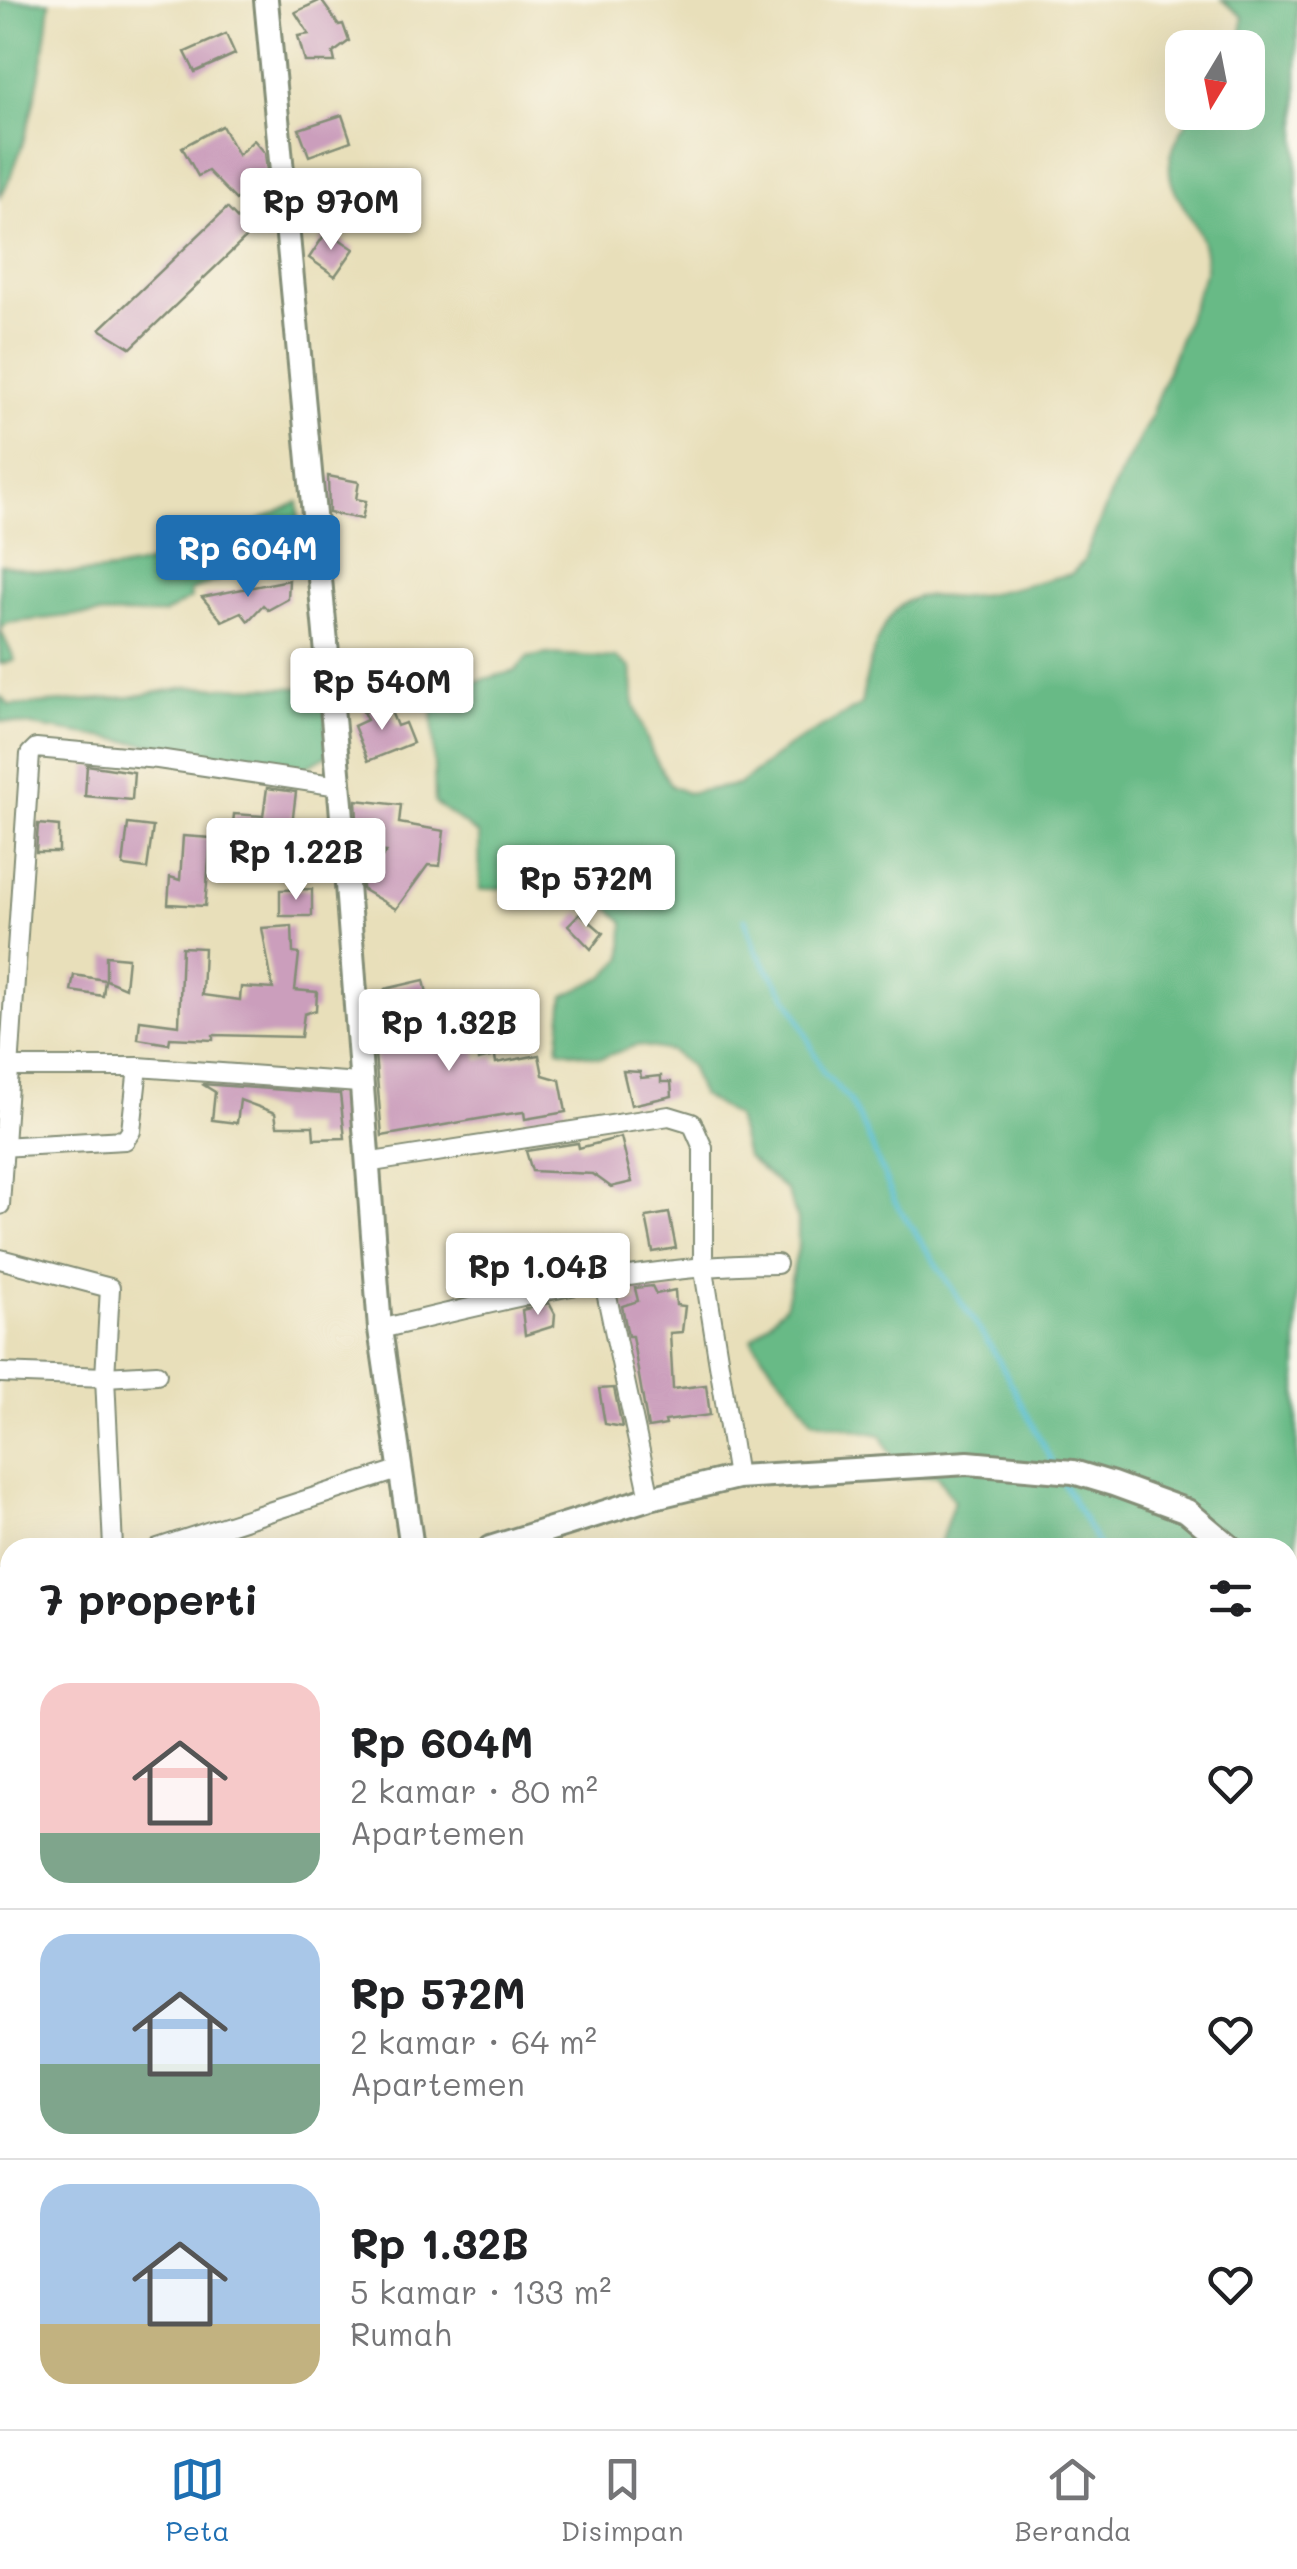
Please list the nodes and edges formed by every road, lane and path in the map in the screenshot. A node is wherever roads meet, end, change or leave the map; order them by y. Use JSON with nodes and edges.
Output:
{"nodes":[{"id":1,"x":266,"y":0,"type":"edge"},
{"id":2,"x":339,"y":786,"type":"junction"},
{"id":3,"x":8,"y":1067,"type":"junction"},
{"id":4,"x":138,"y":1067,"type":"junction"},
{"id":5,"x":359,"y":1083,"type":"junction"},
{"id":6,"x":1,"y":1147,"type":"edge"},
{"id":7,"x":366,"y":1163,"type":"junction"},
{"id":8,"x":0,"y":1205,"type":"edge"},
{"id":9,"x":0,"y":1259,"type":"edge"},
{"id":10,"x":703,"y":1264,"type":"junction"},
{"id":11,"x":777,"y":1264,"type":"dead end"},
{"id":12,"x":603,"y":1278,"type":"junction"},
{"id":13,"x":380,"y":1328,"type":"junction"},
{"id":14,"x":0,"y":1373,"type":"edge"},
{"id":15,"x":157,"y":1374,"type":"dead end"},
{"id":16,"x":105,"y":1378,"type":"junction"},
{"id":17,"x":398,"y":1470,"type":"junction"},
{"id":18,"x":737,"y":1477,"type":"junction"},
{"id":19,"x":650,"y":1498,"type":"junction"},
{"id":20,"x":113,"y":1538,"type":"edge"},
{"id":21,"x":189,"y":1538,"type":"edge"},
{"id":22,"x":410,"y":1538,"type":"edge"},
{"id":23,"x":522,"y":1538,"type":"edge"},
{"id":24,"x":1220,"y":1538,"type":"edge"}],
"edges":[{"from":1,"to":2,"type":"street"},
{"from":2,"to":3,"type":"street"},
{"from":2,"to":5,"type":"street"},
{"from":3,"to":4,"type":"street"},
{"from":3,"to":6,"type":"street"},
{"from":4,"to":5,"type":"street"},
{"from":4,"to":6,"type":"street"},
{"from":5,"to":7,"type":"street"},
{"from":6,"to":8,"type":"street"},
{"from":7,"to":10,"type":"street"},
{"from":7,"to":13,"type":"street"},
{"from":9,"to":16,"type":"street"},
{"from":10,"to":11,"type":"street"},
{"from":10,"to":12,"type":"street"},
{"from":10,"to":18,"type":"street"},
{"from":12,"to":13,"type":"street"},
{"from":12,"to":19,"type":"street"},
{"from":13,"to":17,"type":"street"},
{"from":14,"to":16,"type":"street"},
{"from":15,"to":16,"type":"street"},
{"from":16,"to":20,"type":"street"},
{"from":17,"to":21,"type":"street"},
{"from":17,"to":22,"type":"street"},
{"from":18,"to":19,"type":"street"},
{"from":18,"to":24,"type":"street"},
{"from":19,"to":23,"type":"street"}]}
